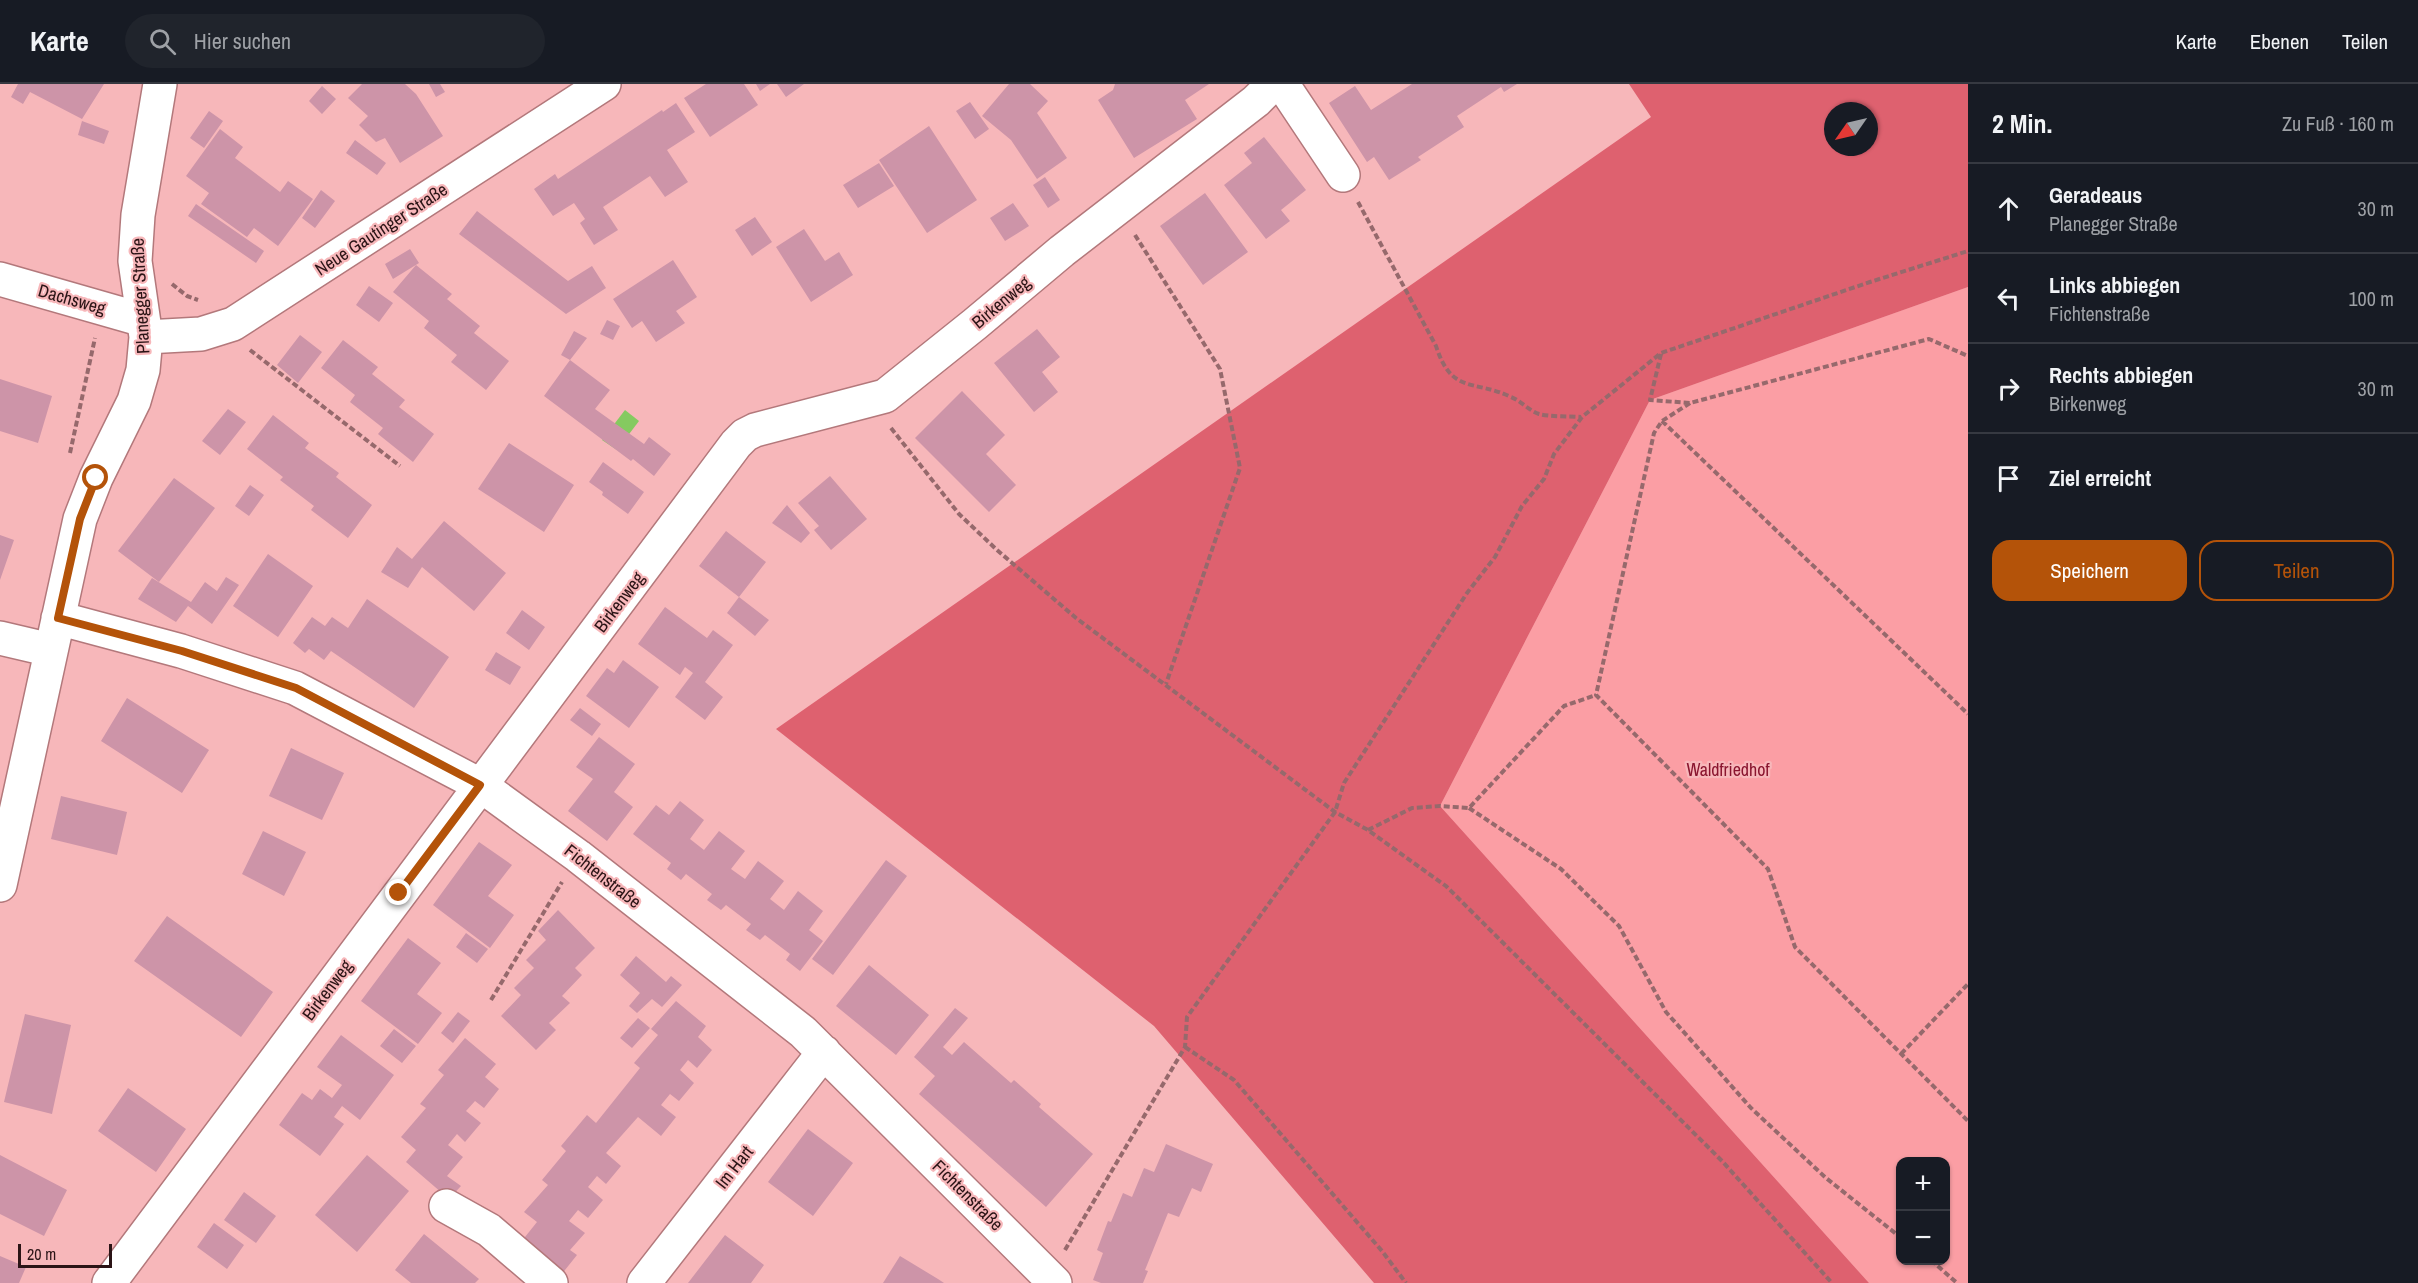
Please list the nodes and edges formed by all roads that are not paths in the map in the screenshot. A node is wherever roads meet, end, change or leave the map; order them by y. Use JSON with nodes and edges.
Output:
{"nodes":[{"id":1,"x":160,"y":84,"type":"edge"},
{"id":2,"x":604,"y":84,"type":"edge"},
{"id":3,"x":1269,"y":84,"type":"edge"},
{"id":4,"x":1279,"y":84,"type":"edge"},
{"id":5,"x":1343,"y":175,"type":"road end"},
{"id":6,"x":0,"y":279,"type":"edge"},
{"id":7,"x":144,"y":328,"type":"junction"},
{"id":8,"x":58,"y":618,"type":"junction"},
{"id":9,"x":0,"y":638,"type":"edge"},
{"id":10,"x":51,"y":650,"type":"junction"},
{"id":11,"x":480,"y":785,"type":"junction"},
{"id":12,"x":0,"y":885,"type":"edge"},
{"id":13,"x":824,"y":1052,"type":"junction"},
{"id":14,"x":446,"y":1206,"type":"dead end"},
{"id":15,"x":1050,"y":1281,"type":"edge"},
{"id":16,"x":110,"y":1283,"type":"edge"},
{"id":17,"x":551,"y":1283,"type":"edge"},
{"id":18,"x":644,"y":1283,"type":"edge"}],
"edges":[{"from":1,"to":7,"type":"street","name":"Planegger Straße"},
{"from":2,"to":7,"type":"street","name":"Neue Gautinger Straße"},
{"from":3,"to":11,"type":"street","name":"Birkenweg"},
{"from":4,"to":5,"type":"street"},
{"from":6,"to":7,"type":"street","name":"Dachsweg"},
{"from":7,"to":8,"type":"street","name":"Planegger Straße"},
{"from":8,"to":10,"type":"street","name":"Planegger Straße"},
{"from":8,"to":11,"type":"street","name":"Fichtenstraße"},
{"from":9,"to":10,"type":"street"},
{"from":10,"to":12,"type":"street","name":"Planegger Straße"},
{"from":11,"to":13,"type":"street","name":"Fichtenstraße"},
{"from":11,"to":16,"type":"street","name":"Birkenweg"},
{"from":13,"to":15,"type":"street","name":"Fichtenstraße"},
{"from":13,"to":18,"type":"street","name":"Im Hart"},
{"from":14,"to":17,"type":"street"}]}
